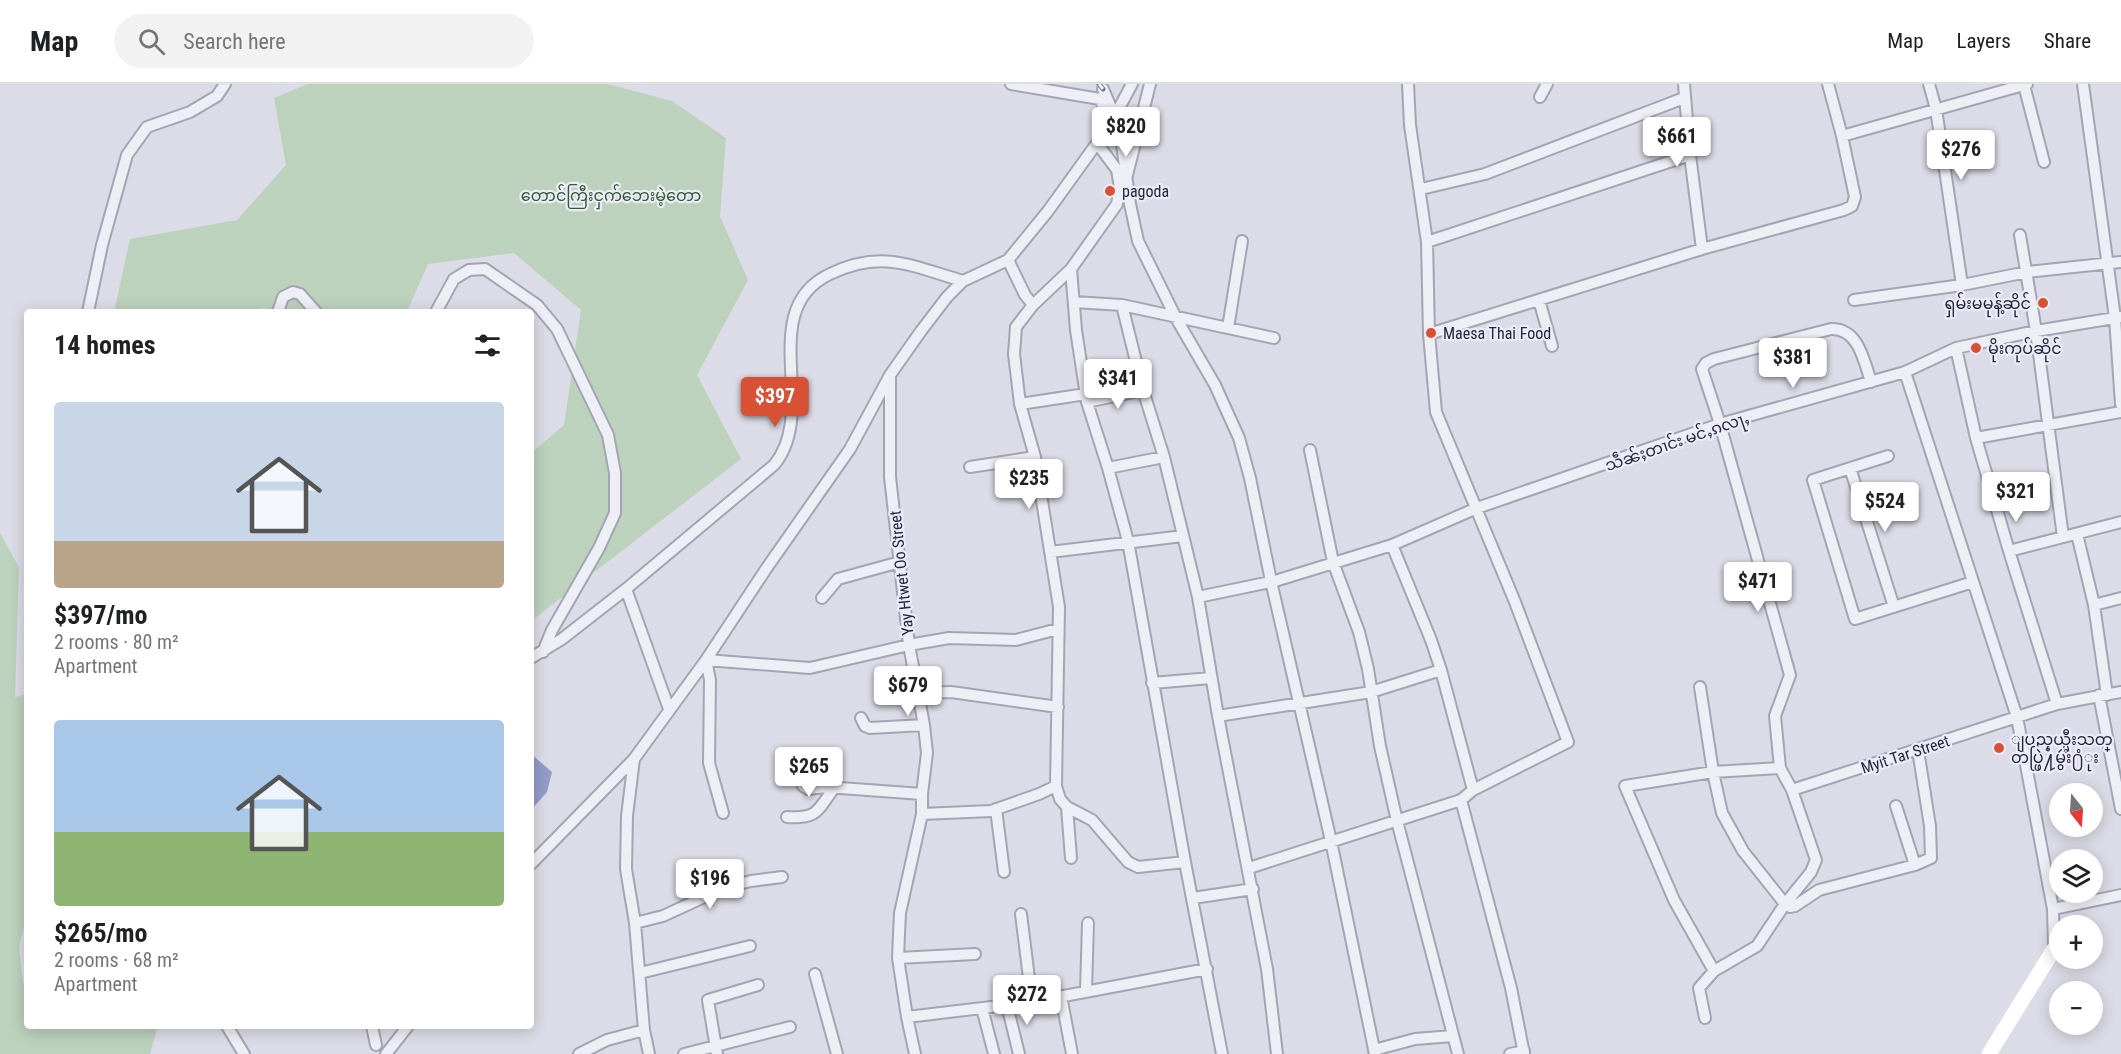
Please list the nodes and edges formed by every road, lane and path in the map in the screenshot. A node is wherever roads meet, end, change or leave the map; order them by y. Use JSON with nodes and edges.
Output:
{"nodes":[{"id":1,"x":225,"y":84,"type":"edge"},
{"id":2,"x":1011,"y":84,"type":"edge"},
{"id":3,"x":1132,"y":84,"type":"edge"},
{"id":4,"x":1150,"y":84,"type":"edge"},
{"id":5,"x":1408,"y":84,"type":"edge"},
{"id":6,"x":1547,"y":84,"type":"edge"},
{"id":7,"x":1684,"y":84,"type":"edge"},
{"id":8,"x":1828,"y":84,"type":"edge"},
{"id":9,"x":1929,"y":84,"type":"edge"},
{"id":10,"x":2083,"y":84,"type":"edge"},
{"id":11,"x":2025,"y":85,"type":"edge"},
{"id":12,"x":1103,"y":89,"type":"dead end"},
{"id":13,"x":1540,"y":97,"type":"dead end"},
{"id":14,"x":1684,"y":98,"type":"junction"},
{"id":15,"x":1936,"y":109,"type":"junction"},
{"id":16,"x":1113,"y":121,"type":"junction"},
{"id":17,"x":1842,"y":136,"type":"junction"},
{"id":18,"x":1097,"y":143,"type":"junction"},
{"id":19,"x":1690,"y":155,"type":"junction"},
{"id":20,"x":2044,"y":162,"type":"dead end"},
{"id":21,"x":1123,"y":184,"type":"junction"},
{"id":22,"x":1420,"y":189,"type":"junction"},
{"id":23,"x":2020,"y":235,"type":"dead end"},
{"id":24,"x":1242,"y":241,"type":"dead end"},
{"id":25,"x":1427,"y":242,"type":"junction"},
{"id":26,"x":1702,"y":249,"type":"junction"},
{"id":27,"x":1008,"y":260,"type":"junction"},
{"id":28,"x":2121,"y":262,"type":"edge"},
{"id":29,"x":2108,"y":264,"type":"junction"},
{"id":30,"x":1071,"y":269,"type":"junction"},
{"id":31,"x":2027,"y":272,"type":"junction"},
{"id":32,"x":963,"y":281,"type":"junction"},
{"id":33,"x":1962,"y":285,"type":"junction"},
{"id":34,"x":1539,"y":300,"type":"junction"},
{"id":35,"x":1854,"y":300,"type":"dead end"},
{"id":36,"x":1074,"y":302,"type":"junction"},
{"id":37,"x":1122,"y":304,"type":"junction"},
{"id":38,"x":1033,"y":305,"type":"junction"},
{"id":39,"x":89,"y":309,"type":"edge"},
{"id":40,"x":279,"y":309,"type":"edge"},
{"id":41,"x":313,"y":309,"type":"edge"},
{"id":42,"x":438,"y":309,"type":"edge"},
{"id":43,"x":2118,"y":317,"type":"edge"},
{"id":44,"x":1176,"y":318,"type":"junction"},
{"id":45,"x":1228,"y":328,"type":"junction"},
{"id":46,"x":2036,"y":331,"type":"junction"},
{"id":47,"x":1429,"y":334,"type":"junction"},
{"id":48,"x":1274,"y":338,"type":"dead end"},
{"id":49,"x":1552,"y":346,"type":"dead end"},
{"id":50,"x":1956,"y":348,"type":"junction"},
{"id":51,"x":1905,"y":372,"type":"junction"},
{"id":52,"x":890,"y":375,"type":"junction"},
{"id":53,"x":1871,"y":381,"type":"junction"},
{"id":54,"x":1143,"y":390,"type":"junction"},
{"id":55,"x":1087,"y":398,"type":"junction"},
{"id":56,"x":1020,"y":404,"type":"junction"},
{"id":57,"x":2121,"y":404,"type":"edge"},
{"id":58,"x":2121,"y":412,"type":"edge"},
{"id":59,"x":1720,"y":424,"type":"junction"},
{"id":60,"x":2048,"y":425,"type":"junction"},
{"id":61,"x":1976,"y":438,"type":"junction"},
{"id":62,"x":1310,"y":450,"type":"dead end"},
{"id":63,"x":1888,"y":456,"type":"dead end"},
{"id":64,"x":1035,"y":457,"type":"junction"},
{"id":65,"x":1164,"y":457,"type":"junction"},
{"id":66,"x":970,"y":467,"type":"dead end"},
{"id":67,"x":1108,"y":468,"type":"junction"},
{"id":68,"x":1850,"y":468,"type":"junction"},
{"id":69,"x":1477,"y":508,"type":"junction"},
{"id":70,"x":2121,"y":522,"type":"edge"},
{"id":71,"x":2077,"y":534,"type":"junction"},
{"id":72,"x":1183,"y":536,"type":"junction"},
{"id":73,"x":2063,"y":537,"type":"junction"},
{"id":74,"x":1128,"y":542,"type":"junction"},
{"id":75,"x":1392,"y":545,"type":"junction"},
{"id":76,"x":2009,"y":550,"type":"junction"},
{"id":77,"x":1050,"y":552,"type":"junction"},
{"id":78,"x":900,"y":562,"type":"junction"},
{"id":79,"x":1333,"y":562,"type":"junction"},
{"id":80,"x":1271,"y":582,"type":"junction"},
{"id":81,"x":1973,"y":582,"type":"junction"},
{"id":82,"x":626,"y":589,"type":"junction"},
{"id":83,"x":1198,"y":597,"type":"junction"},
{"id":84,"x":822,"y":598,"type":"dead end"},
{"id":85,"x":2121,"y":598,"type":"edge"},
{"id":86,"x":2094,"y":605,"type":"junction"},
{"id":87,"x":1894,"y":607,"type":"junction"},
{"id":88,"x":1058,"y":629,"type":"junction"},
{"id":89,"x":909,"y":645,"type":"junction"},
{"id":90,"x":543,"y":652,"type":"junction"},
{"id":91,"x":534,"y":656,"type":"edge"},
{"id":92,"x":706,"y":660,"type":"junction"},
{"id":93,"x":1441,"y":670,"type":"junction"},
{"id":94,"x":1211,"y":678,"type":"junction"},
{"id":95,"x":1152,"y":683,"type":"junction"},
{"id":96,"x":1700,"y":687,"type":"dead end"},
{"id":97,"x":1371,"y":692,"type":"junction"},
{"id":98,"x":2121,"y":692,"type":"edge"},
{"id":99,"x":918,"y":693,"type":"junction"},
{"id":100,"x":2103,"y":695,"type":"junction"},
{"id":101,"x":1299,"y":703,"type":"junction"},
{"id":102,"x":2057,"y":704,"type":"junction"},
{"id":103,"x":1058,"y":707,"type":"junction"},
{"id":104,"x":669,"y":708,"type":"junction"},
{"id":105,"x":1218,"y":716,"type":"junction"},
{"id":106,"x":2017,"y":717,"type":"junction"},
{"id":107,"x":861,"y":718,"type":"dead end"},
{"id":108,"x":924,"y":725,"type":"junction"},
{"id":109,"x":1918,"y":750,"type":"junction"},
{"id":110,"x":634,"y":759,"type":"junction"},
{"id":111,"x":799,"y":768,"type":"dead end"},
{"id":112,"x":1780,"y":768,"type":"junction"},
{"id":113,"x":1713,"y":772,"type":"junction"},
{"id":114,"x":2118,"y":775,"type":"edge"},
{"id":115,"x":1056,"y":786,"type":"junction"},
{"id":116,"x":834,"y":788,"type":"junction"},
{"id":117,"x":1473,"y":790,"type":"junction"},
{"id":118,"x":1792,"y":790,"type":"junction"},
{"id":119,"x":922,"y":794,"type":"junction"},
{"id":120,"x":1461,"y":800,"type":"junction"},
{"id":121,"x":1896,"y":806,"type":"dead end"},
{"id":122,"x":1067,"y":807,"type":"junction"},
{"id":123,"x":996,"y":808,"type":"junction"},
{"id":124,"x":2121,"y":808,"type":"edge"},
{"id":125,"x":723,"y":813,"type":"dead end"},
{"id":126,"x":922,"y":814,"type":"junction"},
{"id":127,"x":787,"y":817,"type":"dead end"},
{"id":128,"x":1397,"y":821,"type":"junction"},
{"id":129,"x":1330,"y":841,"type":"junction"},
{"id":130,"x":1071,"y":858,"type":"dead end"},
{"id":131,"x":534,"y":861,"type":"edge"},
{"id":132,"x":1185,"y":862,"type":"junction"},
{"id":133,"x":1915,"y":866,"type":"junction"},
{"id":134,"x":1249,"y":868,"type":"junction"},
{"id":135,"x":1005,"y":872,"type":"dead end"},
{"id":136,"x":782,"y":877,"type":"dead end"},
{"id":137,"x":1253,"y":889,"type":"junction"},
{"id":138,"x":2121,"y":895,"type":"edge"},
{"id":139,"x":1192,"y":898,"type":"junction"},
{"id":140,"x":1785,"y":904,"type":"junction"},
{"id":141,"x":2053,"y":909,"type":"junction"},
{"id":142,"x":1021,"y":914,"type":"dead end"},
{"id":143,"x":2053,"y":915,"type":"edge"},
{"id":144,"x":635,"y":923,"type":"junction"},
{"id":145,"x":1088,"y":923,"type":"dead end"},
{"id":146,"x":750,"y":946,"type":"dead end"},
{"id":147,"x":975,"y":954,"type":"dead end"},
{"id":148,"x":2049,"y":957,"type":"edge"},
{"id":149,"x":898,"y":958,"type":"junction"},
{"id":150,"x":1207,"y":969,"type":"junction"},
{"id":151,"x":1714,"y":971,"type":"junction"},
{"id":152,"x":640,"y":973,"type":"junction"},
{"id":153,"x":815,"y":974,"type":"dead end"},
{"id":154,"x":758,"y":986,"type":"dead end"},
{"id":155,"x":1086,"y":991,"type":"junction"},
{"id":156,"x":1061,"y":996,"type":"junction"},
{"id":157,"x":1032,"y":1002,"type":"junction"},
{"id":158,"x":1007,"y":1005,"type":"junction"},
{"id":159,"x":981,"y":1008,"type":"junction"},
{"id":160,"x":907,"y":1017,"type":"junction"},
{"id":161,"x":1705,"y":1018,"type":"dead end"},
{"id":162,"x":790,"y":1027,"type":"dead end"},
{"id":163,"x":229,"y":1029,"type":"edge"},
{"id":164,"x":373,"y":1029,"type":"edge"},
{"id":165,"x":406,"y":1029,"type":"edge"},
{"id":166,"x":644,"y":1030,"type":"junction"},
{"id":167,"x":1453,"y":1036,"type":"junction"},
{"id":168,"x":376,"y":1045,"type":"dead end"},
{"id":169,"x":716,"y":1050,"type":"edge"},
{"id":170,"x":1374,"y":1052,"type":"edge"},
{"id":171,"x":1524,"y":1052,"type":"edge"},
{"id":172,"x":244,"y":1054,"type":"edge"},
{"id":173,"x":386,"y":1054,"type":"edge"},
{"id":174,"x":579,"y":1054,"type":"edge"},
{"id":175,"x":649,"y":1054,"type":"edge"},
{"id":176,"x":684,"y":1054,"type":"edge"},
{"id":177,"x":837,"y":1054,"type":"edge"},
{"id":178,"x":915,"y":1054,"type":"edge"},
{"id":179,"x":994,"y":1054,"type":"edge"},
{"id":180,"x":1018,"y":1054,"type":"edge"},
{"id":181,"x":1072,"y":1054,"type":"edge"},
{"id":182,"x":1222,"y":1054,"type":"edge"},
{"id":183,"x":1277,"y":1054,"type":"edge"},
{"id":184,"x":1458,"y":1054,"type":"edge"},
{"id":185,"x":1510,"y":1054,"type":"edge"},
{"id":186,"x":1989,"y":1054,"type":"edge"}],
"edges":[{"from":1,"to":39,"type":"street"},
{"from":2,"to":16,"type":"street"},
{"from":3,"to":16,"type":"street"},
{"from":4,"to":21,"type":"street"},
{"from":5,"to":22,"type":"street"},
{"from":6,"to":13,"type":"street"},
{"from":7,"to":14,"type":"street"},
{"from":8,"to":17,"type":"street"},
{"from":9,"to":15,"type":"street"},
{"from":10,"to":29,"type":"street"},
{"from":11,"to":15,"type":"street"},
{"from":11,"to":20,"type":"street"},
{"from":12,"to":16,"type":"street"},
{"from":14,"to":19,"type":"street"},
{"from":14,"to":22,"type":"street"},
{"from":15,"to":17,"type":"street"},
{"from":15,"to":33,"type":"street"},
{"from":16,"to":18,"type":"street"},
{"from":16,"to":21,"type":"street"},
{"from":17,"to":26,"type":"street"},
{"from":18,"to":21,"type":"street"},
{"from":18,"to":27,"type":"street"},
{"from":19,"to":25,"type":"street"},
{"from":19,"to":26,"type":"street"},
{"from":21,"to":30,"type":"street"},
{"from":21,"to":44,"type":"street"},
{"from":22,"to":25,"type":"street"},
{"from":23,"to":31,"type":"street"},
{"from":24,"to":45,"type":"street"},
{"from":25,"to":47,"type":"street"},
{"from":26,"to":34,"type":"street"},
{"from":27,"to":32,"type":"street"},
{"from":27,"to":38,"type":"street"},
{"from":28,"to":29,"type":"street"},
{"from":29,"to":31,"type":"street"},
{"from":29,"to":43,"type":"street"},
{"from":30,"to":36,"type":"street"},
{"from":30,"to":38,"type":"street"},
{"from":31,"to":33,"type":"street"},
{"from":31,"to":46,"type":"street"},
{"from":32,"to":52,"type":"street"},
{"from":32,"to":82,"type":"street"},
{"from":33,"to":35,"type":"street"},
{"from":34,"to":47,"type":"street"},
{"from":34,"to":49,"type":"street"},
{"from":36,"to":37,"type":"street"},
{"from":36,"to":55,"type":"street"},
{"from":37,"to":44,"type":"street"},
{"from":37,"to":54,"type":"street"},
{"from":38,"to":56,"type":"street"},
{"from":40,"to":41,"type":"street"},
{"from":42,"to":90,"type":"street"},
{"from":43,"to":46,"type":"street","name":"သဵၼ်ႈတၢင်း မင်ႇၵလႃႇ"},
{"from":43,"to":57,"type":"street"},
{"from":44,"to":45,"type":"street"},
{"from":44,"to":80,"type":"street"},
{"from":45,"to":48,"type":"street"},
{"from":46,"to":50,"type":"street","name":"သဵၼ်ႈတၢင်း မင်ႇၵလႃႇ"},
{"from":46,"to":60,"type":"street"},
{"from":47,"to":69,"type":"street"},
{"from":50,"to":51,"type":"street","name":"သဵၼ်ႈတၢင်း မင်ႇၵလႃႇ"},
{"from":50,"to":61,"type":"street"},
{"from":51,"to":53,"type":"street","name":"သဵၼ်ႈတၢင်း မင်ႇၵလႃႇ"},
{"from":51,"to":81,"type":"street"},
{"from":52,"to":78,"type":"street","name":"Yay Htwet Oo Street"},
{"from":52,"to":92,"type":"street"},
{"from":53,"to":59,"type":"street","name":"သဵၼ်ႈတၢင်း မင်ႇၵလႃႇ"},
{"from":53,"to":59,"type":"street"},
{"from":54,"to":55,"type":"street"},
{"from":54,"to":65,"type":"street"},
{"from":55,"to":56,"type":"street"},
{"from":55,"to":67,"type":"street"},
{"from":56,"to":64,"type":"street"},
{"from":58,"to":60,"type":"street"},
{"from":59,"to":69,"type":"street","name":"သဵၼ်ႈတၢင်း မင်ႇၵလႃႇ"},
{"from":59,"to":112,"type":"street"},
{"from":60,"to":61,"type":"street"},
{"from":60,"to":73,"type":"street"},
{"from":61,"to":76,"type":"street"},
{"from":62,"to":79,"type":"street"},
{"from":63,"to":68,"type":"street"},
{"from":64,"to":66,"type":"street"},
{"from":64,"to":77,"type":"street"},
{"from":65,"to":67,"type":"street"},
{"from":65,"to":72,"type":"street"},
{"from":67,"to":74,"type":"street"},
{"from":68,"to":87,"type":"street"},
{"from":68,"to":87,"type":"street"},
{"from":69,"to":75,"type":"street","name":"သဵၼ်ႈတၢင်း မင်ႇၵလႃႇ"},
{"from":69,"to":117,"type":"street"},
{"from":70,"to":71,"type":"street"},
{"from":71,"to":73,"type":"street"},
{"from":71,"to":86,"type":"street"},
{"from":72,"to":74,"type":"street"},
{"from":72,"to":83,"type":"street"},
{"from":73,"to":76,"type":"street"},
{"from":74,"to":77,"type":"street"},
{"from":74,"to":95,"type":"street"},
{"from":75,"to":79,"type":"street","name":"သဵၼ်ႈတၢင်း မင်ႇၵလႃႇ"},
{"from":75,"to":93,"type":"street"},
{"from":76,"to":102,"type":"street"},
{"from":77,"to":88,"type":"street"},
{"from":78,"to":84,"type":"street"},
{"from":78,"to":89,"type":"street","name":"Yay Htwet Oo Street"},
{"from":79,"to":80,"type":"street","name":"သဵၼ်ႈတၢင်း မင်ႇၵလႃႇ"},
{"from":79,"to":97,"type":"street"},
{"from":80,"to":83,"type":"street","name":"သဵၼ်ႈတၢင်း မင်ႇၵလႃႇ"},
{"from":80,"to":101,"type":"street"},
{"from":81,"to":87,"type":"street"},
{"from":81,"to":106,"type":"street"},
{"from":82,"to":90,"type":"street"},
{"from":82,"to":104,"type":"street"},
{"from":83,"to":94,"type":"street"},
{"from":85,"to":86,"type":"street"},
{"from":86,"to":100,"type":"street"},
{"from":88,"to":89,"type":"street"},
{"from":88,"to":103,"type":"street"},
{"from":89,"to":92,"type":"street"},
{"from":89,"to":99,"type":"street","name":"Yay Htwet Oo Street"},
{"from":90,"to":91,"type":"street"},
{"from":92,"to":104,"type":"street"},
{"from":92,"to":125,"type":"street"},
{"from":93,"to":97,"type":"street"},
{"from":93,"to":117,"type":"street"},
{"from":94,"to":95,"type":"street"},
{"from":94,"to":105,"type":"street"},
{"from":95,"to":132,"type":"street"},
{"from":96,"to":113,"type":"street"},
{"from":97,"to":101,"type":"street"},
{"from":97,"to":128,"type":"street"},
{"from":98,"to":100,"type":"street","name":"Myit Tar Street"},
{"from":99,"to":103,"type":"street"},
{"from":99,"to":108,"type":"street","name":"Yay Htwet Oo Street"},
{"from":100,"to":102,"type":"street","name":"Myit Tar Street"},
{"from":100,"to":114,"type":"street"},
{"from":101,"to":105,"type":"street"},
{"from":101,"to":129,"type":"street"},
{"from":102,"to":106,"type":"street","name":"Myit Tar Street"},
{"from":103,"to":115,"type":"street"},
{"from":104,"to":110,"type":"street"},
{"from":105,"to":134,"type":"street"},
{"from":106,"to":109,"type":"street","name":"Myit Tar Street"},
{"from":106,"to":141,"type":"street"},
{"from":107,"to":108,"type":"street"},
{"from":108,"to":119,"type":"street","name":"Yay Htwet Oo Street"},
{"from":109,"to":118,"type":"street","name":"Myit Tar Street"},
{"from":109,"to":133,"type":"street"},
{"from":110,"to":131,"type":"street"},
{"from":110,"to":144,"type":"street"},
{"from":111,"to":116,"type":"street"},
{"from":112,"to":113,"type":"street"},
{"from":112,"to":118,"type":"street"},
{"from":113,"to":140,"type":"street"},
{"from":113,"to":151,"type":"street"},
{"from":114,"to":124,"type":"street"},
{"from":115,"to":122,"type":"street"},
{"from":115,"to":123,"type":"street"},
{"from":116,"to":119,"type":"street"},
{"from":116,"to":127,"type":"street"},
{"from":117,"to":120,"type":"street"},
{"from":118,"to":140,"type":"street"},
{"from":119,"to":126,"type":"street","name":"Yay Htwet Oo Street"},
{"from":120,"to":128,"type":"street"},
{"from":120,"to":171,"type":"street"},
{"from":121,"to":133,"type":"street"},
{"from":122,"to":130,"type":"street"},
{"from":122,"to":132,"type":"street"},
{"from":123,"to":126,"type":"street"},
{"from":123,"to":135,"type":"street"},
{"from":126,"to":149,"type":"street","name":"Yay Htwet Oo Street"},
{"from":128,"to":129,"type":"street"},
{"from":128,"to":167,"type":"street"},
{"from":129,"to":134,"type":"street"},
{"from":129,"to":170,"type":"street"},
{"from":132,"to":139,"type":"street"},
{"from":133,"to":140,"type":"street"},
{"from":134,"to":137,"type":"street"},
{"from":136,"to":144,"type":"street"},
{"from":137,"to":139,"type":"street"},
{"from":137,"to":183,"type":"street"},
{"from":138,"to":141,"type":"street"},
{"from":139,"to":150,"type":"street"},
{"from":140,"to":151,"type":"street"},
{"from":141,"to":143,"type":"street"},
{"from":142,"to":157,"type":"street"},
{"from":144,"to":152,"type":"street"},
{"from":145,"to":155,"type":"street"},
{"from":146,"to":152,"type":"street"},
{"from":147,"to":149,"type":"street"},
{"from":148,"to":186,"type":"street"},
{"from":149,"to":160,"type":"street","name":"Yay Htwet Oo Street"},
{"from":150,"to":155,"type":"street"},
{"from":150,"to":182,"type":"street"},
{"from":151,"to":161,"type":"street"},
{"from":152,"to":166,"type":"street"},
{"from":153,"to":177,"type":"street"},
{"from":154,"to":169,"type":"street"},
{"from":155,"to":156,"type":"street"},
{"from":156,"to":157,"type":"street"},
{"from":156,"to":181,"type":"street"},
{"from":157,"to":158,"type":"street"},
{"from":158,"to":159,"type":"street"},
{"from":158,"to":180,"type":"street"},
{"from":159,"to":160,"type":"street"},
{"from":159,"to":179,"type":"street"},
{"from":160,"to":178,"type":"street","name":"Yay Htwet Oo Street"},
{"from":162,"to":169,"type":"street"},
{"from":163,"to":172,"type":"street"},
{"from":164,"to":168,"type":"street"},
{"from":165,"to":173,"type":"street"},
{"from":166,"to":174,"type":"street"},
{"from":166,"to":175,"type":"street"},
{"from":167,"to":170,"type":"street"},
{"from":167,"to":184,"type":"street"},
{"from":169,"to":176,"type":"street"},
{"from":171,"to":185,"type":"street"}]}
